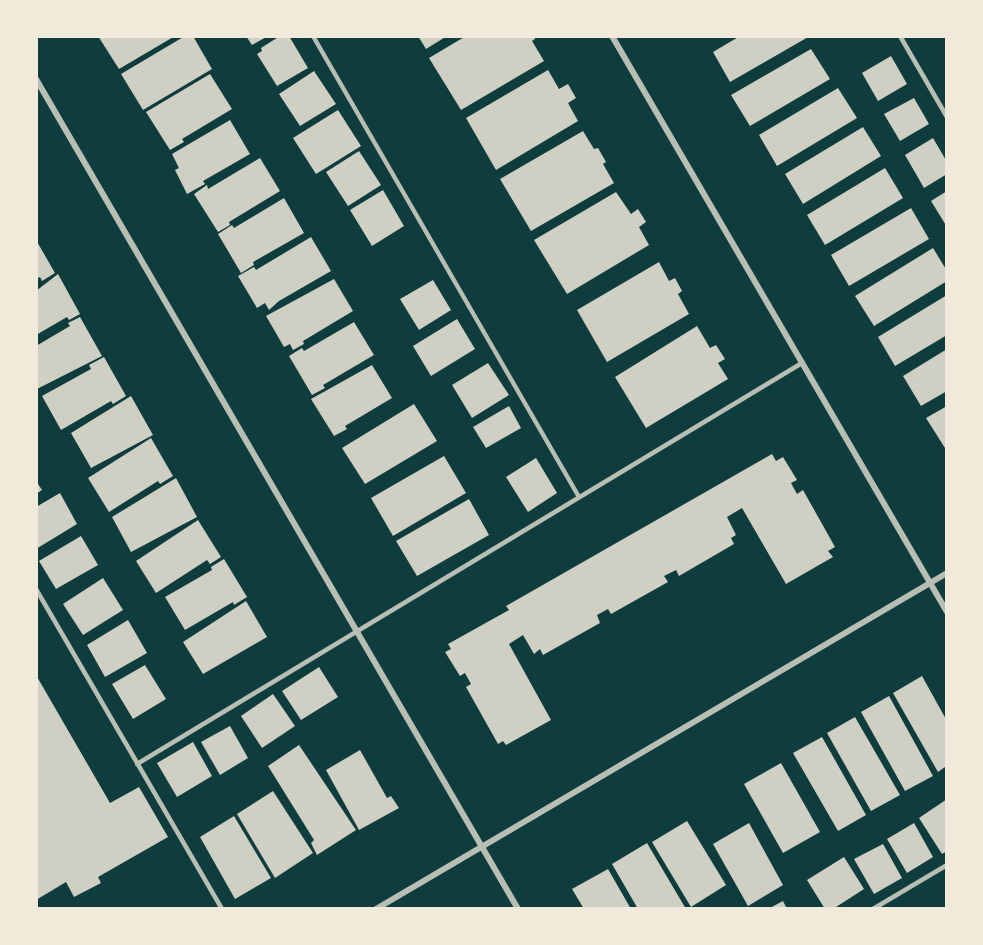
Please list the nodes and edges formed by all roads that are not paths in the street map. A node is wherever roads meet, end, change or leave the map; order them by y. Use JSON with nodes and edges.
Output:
{"nodes":[{"id":1,"x":313,"y":36,"type":"edge"},
{"id":2,"x":612,"y":36,"type":"edge"},
{"id":3,"x":900,"y":36,"type":"edge"},
{"id":4,"x":36,"y":79,"type":"edge"},
{"id":5,"x":947,"y":117,"type":"edge"},
{"id":6,"x":802,"y":363,"type":"junction"},
{"id":7,"x":579,"y":497,"type":"junction"},
{"id":8,"x":947,"y":573,"type":"edge"},
{"id":9,"x":930,"y":583,"type":"junction"},
{"id":10,"x":36,"y":589,"type":"edge"},
{"id":11,"x":947,"y":612,"type":"edge"},
{"id":12,"x":356,"y":629,"type":"junction"},
{"id":13,"x":137,"y":764,"type":"junction"},
{"id":14,"x":482,"y":847,"type":"junction"},
{"id":15,"x":947,"y":865,"type":"edge"},
{"id":16,"x":222,"y":909,"type":"edge"},
{"id":17,"x":376,"y":909,"type":"edge"},
{"id":18,"x":518,"y":909,"type":"edge"},
{"id":19,"x":873,"y":909,"type":"edge"}],
"edges":[{"from":1,"to":7,"type":"lane"},
{"from":2,"to":6,"type":"street"},
{"from":3,"to":5,"type":"lane"},
{"from":4,"to":12,"type":"street"},
{"from":6,"to":7,"type":"lane"},
{"from":6,"to":9,"type":"street"},
{"from":7,"to":12,"type":"lane"},
{"from":8,"to":9,"type":"street"},
{"from":9,"to":11,"type":"street"},
{"from":9,"to":14,"type":"street"},
{"from":10,"to":13,"type":"lane"},
{"from":12,"to":13,"type":"lane"},
{"from":12,"to":14,"type":"street"},
{"from":13,"to":16,"type":"lane"},
{"from":14,"to":17,"type":"street"},
{"from":14,"to":18,"type":"street"},
{"from":15,"to":19,"type":"lane"}]}
